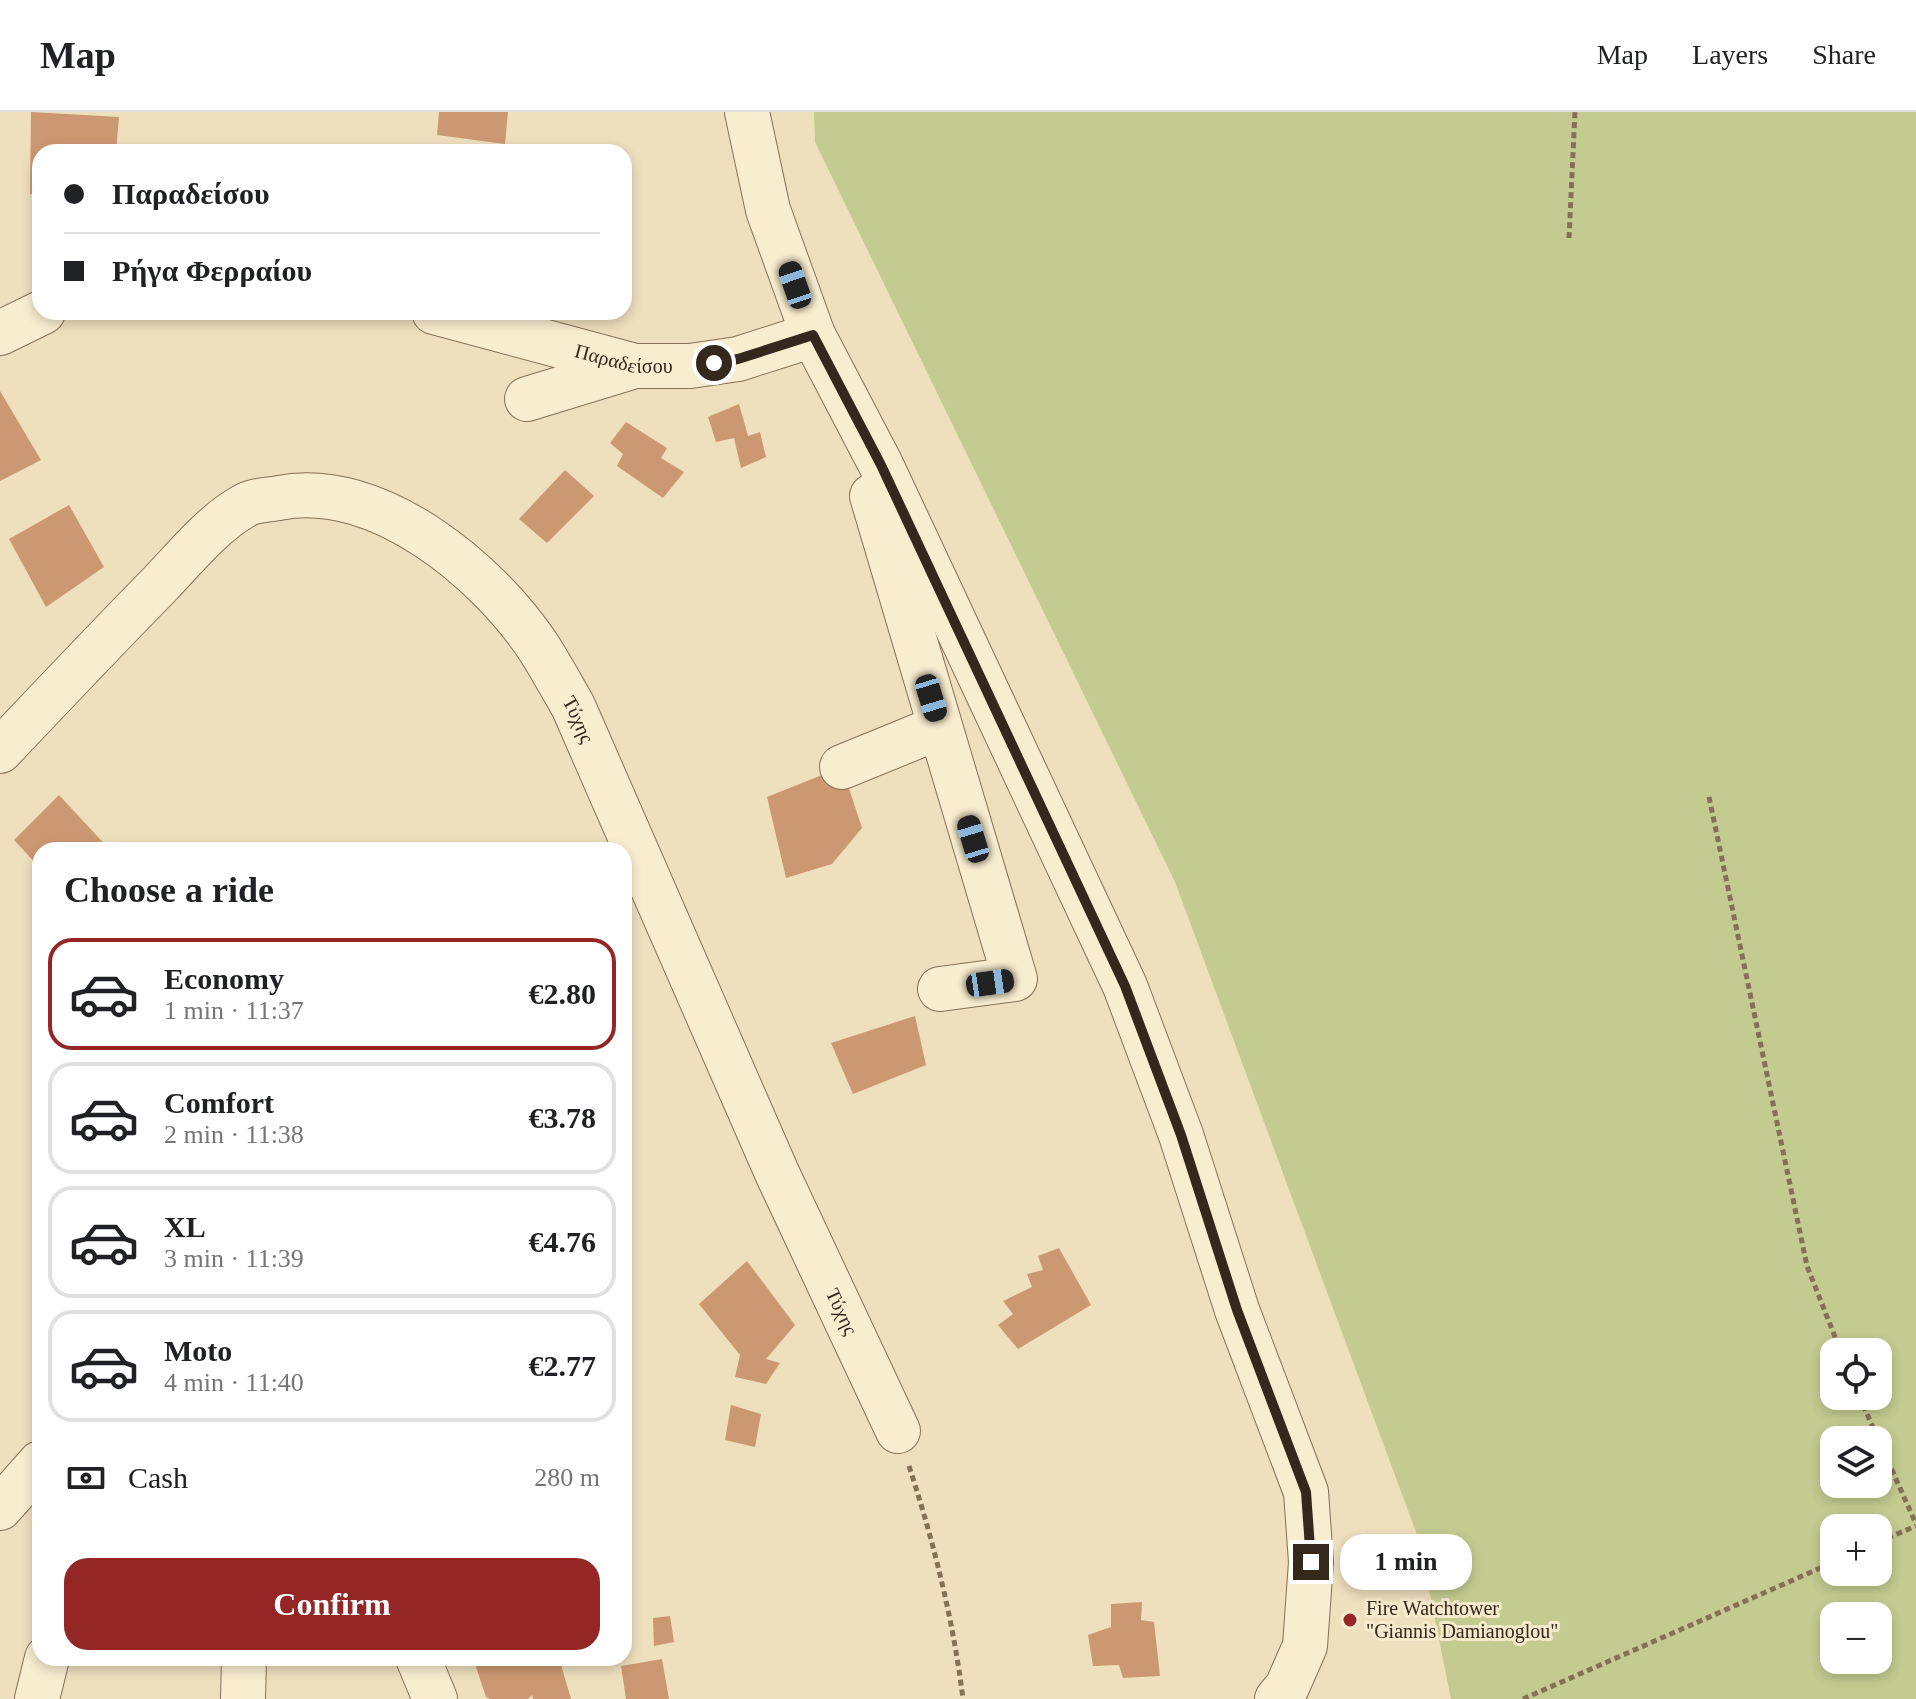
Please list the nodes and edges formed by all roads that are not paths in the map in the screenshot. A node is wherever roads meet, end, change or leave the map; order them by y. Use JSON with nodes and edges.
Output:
{"nodes":[{"id":1,"x":747,"y":112,"type":"edge"},
{"id":2,"x":32,"y":317,"type":"edge"},
{"id":3,"x":464,"y":320,"type":"edge"},
{"id":4,"x":0,"y":333,"type":"edge"},
{"id":5,"x":824,"y":353,"type":"junction"},
{"id":6,"x":635,"y":366,"type":"junction"},
{"id":7,"x":527,"y":399,"type":"dead end"},
{"id":8,"x":940,"y":727,"type":"junction"},
{"id":9,"x":0,"y":751,"type":"edge"},
{"id":10,"x":842,"y":767,"type":"dead end"},
{"id":11,"x":940,"y":989,"type":"dead end"},
{"id":12,"x":898,"y":1431,"type":"road end"},
{"id":13,"x":32,"y":1472,"type":"edge"},
{"id":14,"x":0,"y":1508,"type":"edge"},
{"id":15,"x":45,"y":1666,"type":"edge"},
{"id":16,"x":244,"y":1666,"type":"edge"},
{"id":17,"x":421,"y":1666,"type":"edge"},
{"id":18,"x":37,"y":1699,"type":"edge"},
{"id":19,"x":243,"y":1699,"type":"edge"},
{"id":20,"x":435,"y":1699,"type":"edge"},
{"id":21,"x":1277,"y":1699,"type":"edge"}],
"edges":[{"from":1,"to":5,"type":"street"},
{"from":2,"to":4,"type":"street"},
{"from":3,"to":6,"type":"street","name":"Παραδείσου"},
{"from":5,"to":6,"type":"street","name":"Παραδείσου"},
{"from":5,"to":8,"type":"street"},
{"from":5,"to":21,"type":"street"},
{"from":6,"to":7,"type":"street"},
{"from":8,"to":10,"type":"street"},
{"from":8,"to":11,"type":"street"},
{"from":9,"to":12,"type":"street","name":"Τύχης"},
{"from":13,"to":14,"type":"street"},
{"from":15,"to":18,"type":"street"},
{"from":16,"to":19,"type":"street"},
{"from":17,"to":20,"type":"street"}]}
